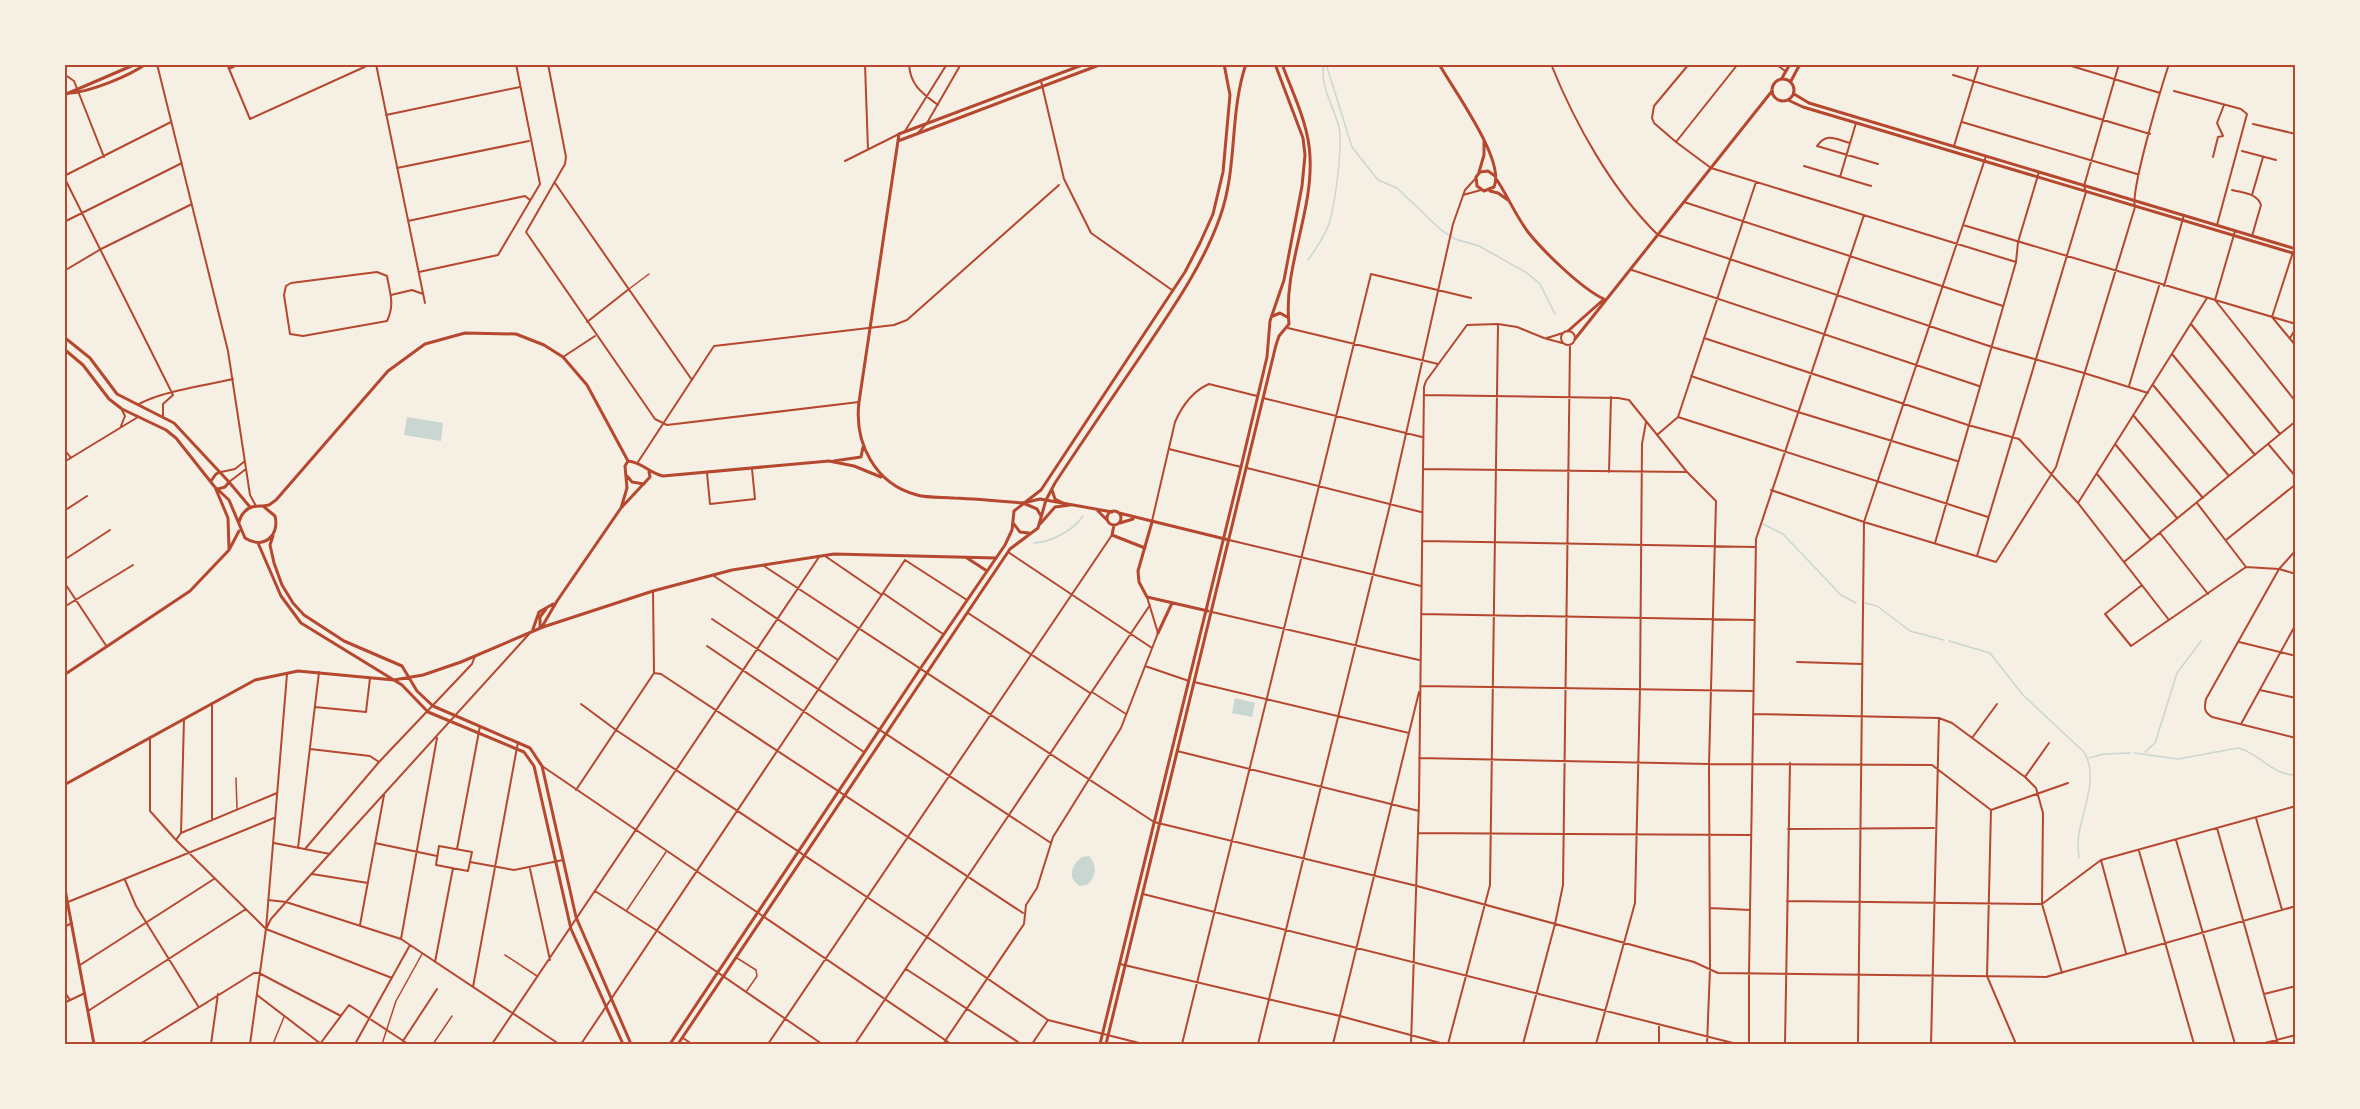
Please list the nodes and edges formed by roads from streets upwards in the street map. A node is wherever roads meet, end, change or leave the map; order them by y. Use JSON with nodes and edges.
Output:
{"nodes":[{"id":1,"x":136,"y":64,"type":"edge"},
{"id":2,"x":146,"y":64,"type":"edge"},
{"id":3,"x":157,"y":64,"type":"edge"},
{"id":4,"x":227,"y":64,"type":"edge"},
{"id":5,"x":239,"y":64,"type":"edge"},
{"id":6,"x":371,"y":64,"type":"edge"},
{"id":7,"x":376,"y":64,"type":"edge"},
{"id":8,"x":516,"y":64,"type":"edge"},
{"id":9,"x":548,"y":64,"type":"edge"},
{"id":10,"x":865,"y":64,"type":"edge"},
{"id":11,"x":909,"y":64,"type":"edge"},
{"id":12,"x":947,"y":64,"type":"edge"},
{"id":13,"x":961,"y":64,"type":"edge"},
{"id":14,"x":1085,"y":64,"type":"edge"},
{"id":15,"x":1102,"y":64,"type":"edge"},
{"id":16,"x":1224,"y":64,"type":"edge"},
{"id":17,"x":1246,"y":64,"type":"edge"},
{"id":18,"x":1275,"y":64,"type":"edge"},
{"id":19,"x":1282,"y":64,"type":"edge"},
{"id":20,"x":1439,"y":64,"type":"edge"},
{"id":21,"x":1551,"y":64,"type":"edge"},
{"id":22,"x":1689,"y":64,"type":"edge"},
{"id":23,"x":1738,"y":64,"type":"edge"},
{"id":24,"x":1776,"y":64,"type":"edge"},
{"id":25,"x":1790,"y":64,"type":"edge"},
{"id":26,"x":1800,"y":64,"type":"edge"},
{"id":27,"x":1979,"y":64,"type":"edge"},
{"id":28,"x":2065,"y":64,"type":"edge"},
{"id":29,"x":2119,"y":64,"type":"edge"},
{"id":30,"x":2169,"y":64,"type":"edge"},
{"id":31,"x":229,"y":69,"type":"junction"},
{"id":32,"x":1785,"y":71,"type":"junction"},
{"id":33,"x":64,"y":74,"type":"edge"},
{"id":34,"x":1953,"y":75,"type":"dead end"},
{"id":35,"x":1782,"y":78,"type":"junction"},
{"id":36,"x":2115,"y":80,"type":"junction"},
{"id":37,"x":1041,"y":81,"type":"junction"},
{"id":38,"x":1791,"y":81,"type":"junction"},
{"id":39,"x":1974,"y":82,"type":"junction"},
{"id":40,"x":520,"y":87,"type":"junction"},
{"id":41,"x":1042,"y":87,"type":"junction"},
{"id":42,"x":77,"y":90,"type":"junction"},
{"id":43,"x":1772,"y":91,"type":"junction"},
{"id":44,"x":2174,"y":91,"type":"dead end"},
{"id":45,"x":2161,"y":93,"type":"junction"},
{"id":46,"x":1794,"y":94,"type":"junction"},
{"id":47,"x":64,"y":95,"type":"edge"},
{"id":48,"x":927,"y":96,"type":"junction"},
{"id":49,"x":1788,"y":100,"type":"junction"},
{"id":50,"x":938,"y":105,"type":"junction"},
{"id":51,"x":2224,"y":105,"type":"junction"},
{"id":52,"x":386,"y":115,"type":"junction"},
{"id":53,"x":2103,"y":120,"type":"junction"},
{"id":54,"x":171,"y":122,"type":"junction"},
{"id":55,"x":1962,"y":122,"type":"junction"},
{"id":56,"x":927,"y":123,"type":"junction"},
{"id":57,"x":1856,"y":123,"type":"junction"},
{"id":58,"x":2253,"y":124,"type":"dead end"},
{"id":59,"x":1892,"y":128,"type":"junction"},
{"id":60,"x":904,"y":132,"type":"junction"},
{"id":61,"x":1891,"y":133,"type":"junction"},
{"id":62,"x":899,"y":134,"type":"junction"},
{"id":63,"x":917,"y":134,"type":"junction"},
{"id":64,"x":2150,"y":134,"type":"junction"},
{"id":65,"x":2295,"y":134,"type":"edge"},
{"id":66,"x":891,"y":138,"type":"junction"},
{"id":67,"x":1484,"y":139,"type":"junction"},
{"id":68,"x":531,"y":140,"type":"junction"},
{"id":69,"x":898,"y":141,"type":"junction"},
{"id":70,"x":1676,"y":142,"type":"junction"},
{"id":71,"x":1850,"y":143,"type":"junction"},
{"id":72,"x":1954,"y":146,"type":"junction"},
{"id":73,"x":867,"y":150,"type":"junction"},
{"id":74,"x":2242,"y":151,"type":"dead end"},
{"id":75,"x":1846,"y":155,"type":"junction"},
{"id":76,"x":1986,"y":156,"type":"junction"},
{"id":77,"x":104,"y":157,"type":"junction"},
{"id":78,"x":2213,"y":157,"type":"dead end"},
{"id":79,"x":2263,"y":157,"type":"junction"},
{"id":80,"x":845,"y":160,"type":"dead end"},
{"id":81,"x":2276,"y":160,"type":"dead end"},
{"id":82,"x":1984,"y":161,"type":"junction"},
{"id":83,"x":2091,"y":161,"type":"junction"},
{"id":84,"x":182,"y":163,"type":"junction"},
{"id":85,"x":1878,"y":164,"type":"dead end"},
{"id":86,"x":1804,"y":166,"type":"dead end"},
{"id":87,"x":397,"y":168,"type":"junction"},
{"id":88,"x":1711,"y":168,"type":"junction"},
{"id":89,"x":2039,"y":172,"type":"junction"},
{"id":90,"x":1478,"y":173,"type":"junction"},
{"id":91,"x":2139,"y":174,"type":"junction"},
{"id":92,"x":64,"y":177,"type":"edge"},
{"id":93,"x":1840,"y":177,"type":"junction"},
{"id":94,"x":2038,"y":177,"type":"junction"},
{"id":95,"x":1476,"y":178,"type":"junction"},
{"id":96,"x":1496,"y":178,"type":"junction"},
{"id":97,"x":1756,"y":182,"type":"junction"},
{"id":98,"x":554,"y":183,"type":"junction"},
{"id":99,"x":1059,"y":184,"type":"dead end"},
{"id":100,"x":1302,"y":186,"type":"junction"},
{"id":101,"x":1871,"y":186,"type":"dead end"},
{"id":102,"x":2084,"y":186,"type":"junction"},
{"id":103,"x":1308,"y":187,"type":"junction"},
{"id":104,"x":1482,"y":190,"type":"junction"},
{"id":105,"x":2232,"y":190,"type":"dead end"},
{"id":106,"x":1488,"y":191,"type":"junction"},
{"id":107,"x":2086,"y":192,"type":"junction"},
{"id":108,"x":1300,"y":195,"type":"junction"},
{"id":109,"x":1463,"y":195,"type":"junction"},
{"id":110,"x":2252,"y":195,"type":"junction"},
{"id":111,"x":1306,"y":196,"type":"junction"},
{"id":112,"x":531,"y":200,"type":"junction"},
{"id":113,"x":2133,"y":200,"type":"junction"},
{"id":114,"x":1509,"y":202,"type":"junction"},
{"id":115,"x":1684,"y":202,"type":"junction"},
{"id":116,"x":192,"y":204,"type":"junction"},
{"id":117,"x":2135,"y":207,"type":"junction"},
{"id":118,"x":82,"y":213,"type":"junction"},
{"id":119,"x":1864,"y":215,"type":"junction"},
{"id":120,"x":2183,"y":218,"type":"junction"},
{"id":121,"x":408,"y":221,"type":"junction"},
{"id":122,"x":1743,"y":221,"type":"junction"},
{"id":123,"x":64,"y":222,"type":"edge"},
{"id":124,"x":2295,"y":224,"type":"edge"},
{"id":125,"x":1963,"y":225,"type":"junction"},
{"id":126,"x":2217,"y":225,"type":"junction"},
{"id":127,"x":2295,"y":229,"type":"edge"},
{"id":128,"x":2234,"y":233,"type":"junction"},
{"id":129,"x":1658,"y":235,"type":"junction"},
{"id":130,"x":2253,"y":236,"type":"junction"},
{"id":131,"x":2018,"y":242,"type":"junction"},
{"id":132,"x":1957,"y":244,"type":"junction"},
{"id":133,"x":101,"y":249,"type":"junction"},
{"id":134,"x":2294,"y":251,"type":"edge"},
{"id":135,"x":1851,"y":256,"type":"junction"},
{"id":136,"x":2067,"y":257,"type":"junction"},
{"id":137,"x":1730,"y":260,"type":"junction"},
{"id":138,"x":2016,"y":262,"type":"junction"},
{"id":139,"x":1631,"y":269,"type":"junction"},
{"id":140,"x":64,"y":271,"type":"edge"},
{"id":141,"x":419,"y":272,"type":"junction"},
{"id":142,"x":2116,"y":272,"type":"junction"},
{"id":143,"x":649,"y":274,"type":"dead end"},
{"id":144,"x":2159,"y":285,"type":"junction"},
{"id":145,"x":2164,"y":286,"type":"junction"},
{"id":146,"x":1942,"y":287,"type":"junction"},
{"id":147,"x":629,"y":289,"type":"junction"},
{"id":148,"x":1172,"y":290,"type":"junction"},
{"id":149,"x":1437,"y":290,"type":"junction"},
{"id":150,"x":423,"y":294,"type":"junction"},
{"id":151,"x":390,"y":295,"type":"junction"},
{"id":152,"x":1838,"y":295,"type":"junction"},
{"id":153,"x":1471,"y":298,"type":"dead end"},
{"id":154,"x":1717,"y":298,"type":"junction"},
{"id":155,"x":2207,"y":298,"type":"junction"},
{"id":156,"x":1604,"y":300,"type":"junction"},
{"id":157,"x":2215,"y":300,"type":"junction"},
{"id":158,"x":425,"y":303,"type":"dead end"},
{"id":159,"x":2003,"y":306,"type":"junction"},
{"id":160,"x":1272,"y":316,"type":"junction"},
{"id":161,"x":1287,"y":317,"type":"junction"},
{"id":162,"x":2272,"y":317,"type":"junction"},
{"id":163,"x":587,"y":322,"type":"junction"},
{"id":164,"x":1498,"y":324,"type":"junction"},
{"id":165,"x":2191,"y":324,"type":"junction"},
{"id":166,"x":1929,"y":325,"type":"junction"},
{"id":167,"x":2295,"y":326,"type":"edge"},
{"id":168,"x":871,"y":327,"type":"junction"},
{"id":169,"x":1271,"y":327,"type":"junction"},
{"id":170,"x":1288,"y":328,"type":"junction"},
{"id":171,"x":1568,"y":331,"type":"junction"},
{"id":172,"x":1282,"y":332,"type":"junction"},
{"id":173,"x":1563,"y":333,"type":"junction"},
{"id":174,"x":1825,"y":334,"type":"junction"},
{"id":175,"x":596,"y":335,"type":"junction"},
{"id":176,"x":64,"y":338,"type":"edge"},
{"id":177,"x":1544,"y":338,"type":"junction"},
{"id":178,"x":1704,"y":338,"type":"junction"},
{"id":179,"x":2290,"y":338,"type":"junction"},
{"id":180,"x":1575,"y":339,"type":"junction"},
{"id":181,"x":1562,"y":343,"type":"junction"},
{"id":182,"x":1353,"y":344,"type":"junction"},
{"id":183,"x":1570,"y":345,"type":"junction"},
{"id":184,"x":2295,"y":345,"type":"edge"},
{"id":185,"x":1992,"y":347,"type":"junction"},
{"id":186,"x":64,"y":349,"type":"edge"},
{"id":187,"x":2172,"y":354,"type":"junction"},
{"id":188,"x":563,"y":357,"type":"junction"},
{"id":189,"x":1422,"y":360,"type":"junction"},
{"id":190,"x":2037,"y":360,"type":"junction"},
{"id":191,"x":1438,"y":364,"type":"junction"},
{"id":192,"x":1916,"y":365,"type":"junction"},
{"id":193,"x":1812,"y":373,"type":"junction"},
{"id":194,"x":2084,"y":373,"type":"junction"},
{"id":195,"x":1692,"y":376,"type":"junction"},
{"id":196,"x":233,"y":379,"type":"junction"},
{"id":197,"x":692,"y":380,"type":"junction"},
{"id":198,"x":2152,"y":385,"type":"junction"},
{"id":199,"x":1979,"y":386,"type":"junction"},
{"id":200,"x":2129,"y":386,"type":"junction"},
{"id":201,"x":2148,"y":393,"type":"junction"},
{"id":202,"x":173,"y":394,"type":"junction"},
{"id":203,"x":1424,"y":395,"type":"junction"},
{"id":204,"x":1257,"y":396,"type":"junction"},
{"id":205,"x":1496,"y":396,"type":"junction"},
{"id":206,"x":1263,"y":398,"type":"junction"},
{"id":207,"x":1570,"y":398,"type":"junction"},
{"id":208,"x":1611,"y":398,"type":"junction"},
{"id":209,"x":859,"y":402,"type":"junction"},
{"id":210,"x":2295,"y":402,"type":"edge"},
{"id":211,"x":1903,"y":404,"type":"junction"},
{"id":212,"x":138,"y":405,"type":"junction"},
{"id":213,"x":122,"y":409,"type":"junction"},
{"id":214,"x":1798,"y":412,"type":"junction"},
{"id":215,"x":2133,"y":415,"type":"junction"},
{"id":216,"x":164,"y":416,"type":"junction"},
{"id":217,"x":138,"y":417,"type":"junction"},
{"id":218,"x":1335,"y":417,"type":"junction"},
{"id":219,"x":1678,"y":417,"type":"junction"},
{"id":220,"x":1646,"y":422,"type":"junction"},
{"id":221,"x":2295,"y":422,"type":"edge"},
{"id":222,"x":663,"y":424,"type":"junction"},
{"id":223,"x":1968,"y":425,"type":"junction"},
{"id":224,"x":121,"y":426,"type":"junction"},
{"id":225,"x":1406,"y":434,"type":"junction"},
{"id":226,"x":2280,"y":434,"type":"junction"},
{"id":227,"x":1657,"y":435,"type":"junction"},
{"id":228,"x":1422,"y":437,"type":"junction"},
{"id":229,"x":2012,"y":439,"type":"junction"},
{"id":230,"x":1891,"y":441,"type":"junction"},
{"id":231,"x":862,"y":442,"type":"junction"},
{"id":232,"x":2115,"y":444,"type":"junction"},
{"id":233,"x":2268,"y":444,"type":"junction"},
{"id":234,"x":64,"y":449,"type":"edge"},
{"id":235,"x":1169,"y":449,"type":"junction"},
{"id":236,"x":1785,"y":451,"type":"junction"},
{"id":237,"x":2255,"y":455,"type":"junction"},
{"id":238,"x":71,"y":458,"type":"junction"},
{"id":239,"x":245,"y":461,"type":"junction"},
{"id":240,"x":829,"y":461,"type":"junction"},
{"id":241,"x":1958,"y":461,"type":"junction"},
{"id":242,"x":64,"y":462,"type":"edge"},
{"id":243,"x":628,"y":462,"type":"junction"},
{"id":244,"x":638,"y":462,"type":"junction"},
{"id":245,"x":1241,"y":467,"type":"junction"},
{"id":246,"x":246,"y":468,"type":"junction"},
{"id":247,"x":1247,"y":468,"type":"junction"},
{"id":248,"x":752,"y":469,"type":"junction"},
{"id":249,"x":1422,"y":469,"type":"junction"},
{"id":250,"x":1496,"y":470,"type":"junction"},
{"id":251,"x":649,"y":471,"type":"junction"},
{"id":252,"x":1570,"y":471,"type":"junction"},
{"id":253,"x":220,"y":472,"type":"junction"},
{"id":254,"x":624,"y":472,"type":"junction"},
{"id":255,"x":707,"y":472,"type":"junction"},
{"id":256,"x":1609,"y":472,"type":"junction"},
{"id":257,"x":1687,"y":472,"type":"junction"},
{"id":258,"x":1641,"y":473,"type":"junction"},
{"id":259,"x":2052,"y":474,"type":"junction"},
{"id":260,"x":2097,"y":474,"type":"junction"},
{"id":261,"x":2229,"y":476,"type":"junction"},
{"id":262,"x":2295,"y":477,"type":"edge"},
{"id":263,"x":884,"y":478,"type":"junction"},
{"id":264,"x":211,"y":481,"type":"junction"},
{"id":265,"x":229,"y":482,"type":"junction"},
{"id":266,"x":1877,"y":482,"type":"junction"},
{"id":267,"x":644,"y":484,"type":"junction"},
{"id":268,"x":2295,"y":484,"type":"edge"},
{"id":269,"x":214,"y":486,"type":"junction"},
{"id":270,"x":1318,"y":486,"type":"junction"},
{"id":271,"x":1052,"y":488,"type":"junction"},
{"id":272,"x":218,"y":489,"type":"junction"},
{"id":273,"x":1772,"y":490,"type":"junction"},
{"id":274,"x":87,"y":496,"type":"dead end"},
{"id":275,"x":2203,"y":498,"type":"junction"},
{"id":276,"x":1046,"y":500,"type":"junction"},
{"id":277,"x":1023,"y":503,"type":"junction"},
{"id":278,"x":1064,"y":503,"type":"junction"},
{"id":279,"x":1946,"y":503,"type":"junction"},
{"id":280,"x":2078,"y":503,"type":"junction"},
{"id":281,"x":2197,"y":503,"type":"junction"},
{"id":282,"x":1074,"y":505,"type":"junction"},
{"id":283,"x":1390,"y":505,"type":"junction"},
{"id":284,"x":256,"y":506,"type":"junction"},
{"id":285,"x":263,"y":506,"type":"junction"},
{"id":286,"x":250,"y":507,"type":"junction"},
{"id":287,"x":621,"y":508,"type":"junction"},
{"id":288,"x":1092,"y":508,"type":"junction"},
{"id":289,"x":64,"y":511,"type":"edge"},
{"id":290,"x":1112,"y":512,"type":"junction"},
{"id":291,"x":1119,"y":513,"type":"junction"},
{"id":292,"x":1422,"y":513,"type":"junction"},
{"id":293,"x":1988,"y":517,"type":"junction"},
{"id":294,"x":1041,"y":518,"type":"junction"},
{"id":295,"x":2177,"y":519,"type":"junction"},
{"id":296,"x":1144,"y":520,"type":"junction"},
{"id":297,"x":239,"y":522,"type":"junction"},
{"id":298,"x":1108,"y":522,"type":"junction"},
{"id":299,"x":1152,"y":522,"type":"junction"},
{"id":300,"x":1864,"y":522,"type":"junction"},
{"id":301,"x":1013,"y":523,"type":"junction"},
{"id":302,"x":1040,"y":524,"type":"junction"},
{"id":303,"x":1116,"y":524,"type":"junction"},
{"id":304,"x":110,"y":530,"type":"dead end"},
{"id":305,"x":240,"y":530,"type":"junction"},
{"id":306,"x":1034,"y":531,"type":"junction"},
{"id":307,"x":2160,"y":533,"type":"junction"},
{"id":308,"x":1112,"y":535,"type":"junction"},
{"id":309,"x":273,"y":536,"type":"junction"},
{"id":310,"x":1223,"y":539,"type":"junction"},
{"id":311,"x":1229,"y":540,"type":"junction"},
{"id":312,"x":2151,"y":540,"type":"junction"},
{"id":313,"x":2226,"y":540,"type":"junction"},
{"id":314,"x":1422,"y":541,"type":"junction"},
{"id":315,"x":258,"y":543,"type":"junction"},
{"id":316,"x":1496,"y":543,"type":"junction"},
{"id":317,"x":1935,"y":543,"type":"junction"},
{"id":318,"x":1569,"y":544,"type":"junction"},
{"id":319,"x":1641,"y":545,"type":"junction"},
{"id":320,"x":1714,"y":547,"type":"junction"},
{"id":321,"x":1755,"y":547,"type":"junction"},
{"id":322,"x":1145,"y":548,"type":"junction"},
{"id":323,"x":229,"y":550,"type":"junction"},
{"id":324,"x":2295,"y":550,"type":"edge"},
{"id":325,"x":1008,"y":552,"type":"junction"},
{"id":326,"x":905,"y":555,"type":"junction"},
{"id":327,"x":825,"y":556,"type":"junction"},
{"id":328,"x":1005,"y":556,"type":"junction"},
{"id":329,"x":1977,"y":556,"type":"junction"},
{"id":330,"x":819,"y":557,"type":"junction"},
{"id":331,"x":1300,"y":557,"type":"junction"},
{"id":332,"x":967,"y":558,"type":"junction"},
{"id":333,"x":996,"y":558,"type":"junction"},
{"id":334,"x":64,"y":560,"type":"edge"},
{"id":335,"x":905,"y":560,"type":"junction"},
{"id":336,"x":2124,"y":562,"type":"junction"},
{"id":337,"x":133,"y":565,"type":"dead end"},
{"id":338,"x":763,"y":565,"type":"junction"},
{"id":339,"x":2246,"y":567,"type":"junction"},
{"id":340,"x":2279,"y":569,"type":"junction"},
{"id":341,"x":987,"y":571,"type":"junction"},
{"id":342,"x":2295,"y":574,"type":"edge"},
{"id":343,"x":711,"y":575,"type":"junction"},
{"id":344,"x":1373,"y":575,"type":"junction"},
{"id":345,"x":64,"y":582,"type":"edge"},
{"id":346,"x":2142,"y":585,"type":"junction"},
{"id":347,"x":1421,"y":586,"type":"junction"},
{"id":348,"x":798,"y":588,"type":"junction"},
{"id":349,"x":653,"y":591,"type":"junction"},
{"id":350,"x":882,"y":594,"type":"junction"},
{"id":351,"x":1071,"y":594,"type":"junction"},
{"id":352,"x":2208,"y":594,"type":"junction"},
{"id":353,"x":1147,"y":597,"type":"junction"},
{"id":354,"x":76,"y":599,"type":"junction"},
{"id":355,"x":967,"y":600,"type":"junction"},
{"id":356,"x":557,"y":601,"type":"junction"},
{"id":357,"x":1172,"y":603,"type":"junction"},
{"id":358,"x":553,"y":604,"type":"junction"},
{"id":359,"x":1150,"y":605,"type":"junction"},
{"id":360,"x":64,"y":607,"type":"edge"},
{"id":361,"x":1206,"y":610,"type":"junction"},
{"id":362,"x":1212,"y":612,"type":"junction"},
{"id":363,"x":968,"y":613,"type":"junction"},
{"id":364,"x":1421,"y":614,"type":"junction"},
{"id":365,"x":1495,"y":615,"type":"junction"},
{"id":366,"x":1568,"y":616,"type":"junction"},
{"id":367,"x":1641,"y":617,"type":"junction"},
{"id":368,"x":712,"y":619,"type":"dead end"},
{"id":369,"x":777,"y":619,"type":"junction"},
{"id":370,"x":1713,"y":619,"type":"junction"},
{"id":371,"x":1755,"y":620,"type":"junction"},
{"id":372,"x":2169,"y":620,"type":"junction"},
{"id":373,"x":2295,"y":624,"type":"edge"},
{"id":374,"x":541,"y":627,"type":"junction"},
{"id":375,"x":1283,"y":628,"type":"junction"},
{"id":376,"x":859,"y":629,"type":"junction"},
{"id":377,"x":533,"y":630,"type":"junction"},
{"id":378,"x":1158,"y":633,"type":"junction"},
{"id":379,"x":943,"y":634,"type":"junction"},
{"id":380,"x":1129,"y":634,"type":"junction"},
{"id":381,"x":2239,"y":642,"type":"junction"},
{"id":382,"x":1356,"y":645,"type":"junction"},
{"id":383,"x":707,"y":646,"type":"dead end"},
{"id":384,"x":107,"y":647,"type":"junction"},
{"id":385,"x":1152,"y":648,"type":"junction"},
{"id":386,"x":757,"y":649,"type":"junction"},
{"id":387,"x":2280,"y":652,"type":"junction"},
{"id":388,"x":1031,"y":654,"type":"junction"},
{"id":389,"x":475,"y":655,"type":"junction"},
{"id":390,"x":2295,"y":656,"type":"edge"},
{"id":391,"x":838,"y":660,"type":"junction"},
{"id":392,"x":1420,"y":660,"type":"junction"},
{"id":393,"x":1797,"y":662,"type":"dead end"},
{"id":394,"x":1862,"y":664,"type":"junction"},
{"id":395,"x":1144,"y":666,"type":"junction"},
{"id":396,"x":743,"y":669,"type":"junction"},
{"id":397,"x":920,"y":669,"type":"junction"},
{"id":398,"x":287,"y":672,"type":"junction"},
{"id":399,"x":319,"y":672,"type":"junction"},
{"id":400,"x":654,"y":673,"type":"junction"},
{"id":401,"x":928,"y":674,"type":"junction"},
{"id":402,"x":64,"y":675,"type":"edge"},
{"id":403,"x":370,"y":678,"type":"junction"},
{"id":404,"x":410,"y":678,"type":"junction"},
{"id":405,"x":394,"y":680,"type":"junction"},
{"id":406,"x":1188,"y":681,"type":"junction"},
{"id":407,"x":1194,"y":682,"type":"junction"},
{"id":408,"x":1420,"y":686,"type":"junction"},
{"id":409,"x":1494,"y":687,"type":"junction"},
{"id":410,"x":1566,"y":688,"type":"junction"},
{"id":411,"x":1640,"y":689,"type":"junction"},
{"id":412,"x":818,"y":690,"type":"junction"},
{"id":413,"x":2260,"y":690,"type":"junction"},
{"id":414,"x":1711,"y":691,"type":"junction"},
{"id":415,"x":1753,"y":691,"type":"junction"},
{"id":416,"x":1090,"y":692,"type":"junction"},
{"id":417,"x":2295,"y":698,"type":"edge"},
{"id":418,"x":1266,"y":699,"type":"junction"},
{"id":419,"x":212,"y":702,"type":"junction"},
{"id":420,"x":581,"y":704,"type":"dead end"},
{"id":421,"x":1997,"y":704,"type":"dead end"},
{"id":422,"x":433,"y":706,"type":"junction"},
{"id":423,"x":315,"y":707,"type":"junction"},
{"id":424,"x":717,"y":709,"type":"junction"},
{"id":425,"x":805,"y":710,"type":"junction"},
{"id":426,"x":428,"y":712,"type":"junction"},
{"id":427,"x":1126,"y":714,"type":"junction"},
{"id":428,"x":1752,"y":714,"type":"junction"},
{"id":429,"x":990,"y":715,"type":"junction"},
{"id":430,"x":456,"y":716,"type":"junction"},
{"id":431,"x":1339,"y":716,"type":"junction"},
{"id":432,"x":1862,"y":717,"type":"junction"},
{"id":433,"x":184,"y":718,"type":"junction"},
{"id":434,"x":1939,"y":718,"type":"junction"},
{"id":435,"x":451,"y":721,"type":"junction"},
{"id":436,"x":2241,"y":724,"type":"junction"},
{"id":437,"x":480,"y":726,"type":"junction"},
{"id":438,"x":616,"y":730,"type":"junction"},
{"id":439,"x":879,"y":731,"type":"junction"},
{"id":440,"x":479,"y":733,"type":"junction"},
{"id":441,"x":1409,"y":733,"type":"junction"},
{"id":442,"x":886,"y":736,"type":"junction"},
{"id":443,"x":150,"y":737,"type":"junction"},
{"id":444,"x":437,"y":737,"type":"junction"},
{"id":445,"x":1972,"y":738,"type":"junction"},
{"id":446,"x":2295,"y":738,"type":"edge"},
{"id":447,"x":518,"y":742,"type":"junction"},
{"id":448,"x":2049,"y":743,"type":"dead end"},
{"id":449,"x":310,"y":749,"type":"junction"},
{"id":450,"x":516,"y":749,"type":"junction"},
{"id":451,"x":778,"y":750,"type":"junction"},
{"id":452,"x":1177,"y":751,"type":"junction"},
{"id":453,"x":865,"y":752,"type":"junction"},
{"id":454,"x":1050,"y":754,"type":"junction"},
{"id":455,"x":1419,"y":758,"type":"junction"},
{"id":456,"x":1492,"y":760,"type":"junction"},
{"id":457,"x":1565,"y":761,"type":"junction"},
{"id":458,"x":379,"y":762,"type":"junction"},
{"id":459,"x":1639,"y":762,"type":"junction"},
{"id":460,"x":1790,"y":763,"type":"junction"},
{"id":461,"x":1709,"y":764,"type":"junction"},
{"id":462,"x":1752,"y":764,"type":"junction"},
{"id":463,"x":1861,"y":764,"type":"junction"},
{"id":464,"x":542,"y":766,"type":"junction"},
{"id":465,"x":1249,"y":769,"type":"junction"},
{"id":466,"x":1937,"y":769,"type":"junction"},
{"id":467,"x":676,"y":770,"type":"junction"},
{"id":468,"x":64,"y":775,"type":"edge"},
{"id":469,"x":949,"y":777,"type":"junction"},
{"id":470,"x":2025,"y":777,"type":"junction"},
{"id":471,"x":236,"y":778,"type":"dead end"},
{"id":472,"x":1089,"y":780,"type":"junction"},
{"id":473,"x":2068,"y":783,"type":"dead end"},
{"id":474,"x":64,"y":784,"type":"edge"},
{"id":475,"x":1322,"y":787,"type":"junction"},
{"id":476,"x":576,"y":790,"type":"junction"},
{"id":477,"x":839,"y":790,"type":"junction"},
{"id":478,"x":277,"y":793,"type":"junction"},
{"id":479,"x":2037,"y":793,"type":"junction"},
{"id":480,"x":384,"y":795,"type":"junction"},
{"id":481,"x":847,"y":795,"type":"junction"},
{"id":482,"x":1392,"y":804,"type":"junction"},
{"id":483,"x":2295,"y":806,"type":"edge"},
{"id":484,"x":237,"y":810,"type":"junction"},
{"id":485,"x":1991,"y":810,"type":"junction"},
{"id":486,"x":737,"y":811,"type":"junction"},
{"id":487,"x":1419,"y":811,"type":"junction"},
{"id":488,"x":2295,"y":811,"type":"edge"},
{"id":489,"x":1009,"y":815,"type":"junction"},
{"id":490,"x":2256,"y":816,"type":"junction"},
{"id":491,"x":275,"y":818,"type":"junction"},
{"id":492,"x":212,"y":820,"type":"junction"},
{"id":493,"x":1154,"y":822,"type":"junction"},
{"id":494,"x":1161,"y":824,"type":"junction"},
{"id":495,"x":1934,"y":828,"type":"junction"},
{"id":496,"x":2217,"y":828,"type":"junction"},
{"id":497,"x":1788,"y":829,"type":"junction"},
{"id":498,"x":1860,"y":829,"type":"junction"},
{"id":499,"x":637,"y":830,"type":"junction"},
{"id":500,"x":181,"y":833,"type":"junction"},
{"id":501,"x":1418,"y":833,"type":"junction"},
{"id":502,"x":1491,"y":833,"type":"junction"},
{"id":503,"x":1564,"y":834,"type":"junction"},
{"id":504,"x":1637,"y":834,"type":"junction"},
{"id":505,"x":1710,"y":835,"type":"junction"},
{"id":506,"x":1751,"y":835,"type":"junction"},
{"id":507,"x":908,"y":836,"type":"junction"},
{"id":508,"x":176,"y":840,"type":"junction"},
{"id":509,"x":2176,"y":840,"type":"junction"},
{"id":510,"x":1232,"y":841,"type":"junction"},
{"id":511,"x":273,"y":843,"type":"junction"},
{"id":512,"x":375,"y":843,"type":"junction"},
{"id":513,"x":1050,"y":843,"type":"junction"},
{"id":514,"x":298,"y":848,"type":"junction"},
{"id":515,"x":305,"y":849,"type":"junction"},
{"id":516,"x":457,"y":849,"type":"junction"},
{"id":517,"x":2139,"y":850,"type":"junction"},
{"id":518,"x":415,"y":851,"type":"junction"},
{"id":519,"x":667,"y":851,"type":"junction"},
{"id":520,"x":798,"y":851,"type":"junction"},
{"id":521,"x":190,"y":854,"type":"junction"},
{"id":522,"x":330,"y":854,"type":"junction"},
{"id":523,"x":437,"y":856,"type":"junction"},
{"id":524,"x":806,"y":856,"type":"junction"},
{"id":525,"x":1304,"y":858,"type":"junction"},
{"id":526,"x":563,"y":860,"type":"junction"},
{"id":527,"x":2101,"y":860,"type":"junction"},
{"id":528,"x":470,"y":862,"type":"junction"},
{"id":529,"x":556,"y":862,"type":"junction"},
{"id":530,"x":495,"y":866,"type":"junction"},
{"id":531,"x":453,"y":868,"type":"junction"},
{"id":532,"x":530,"y":868,"type":"junction"},
{"id":533,"x":696,"y":870,"type":"junction"},
{"id":534,"x":312,"y":874,"type":"junction"},
{"id":535,"x":1374,"y":876,"type":"junction"},
{"id":536,"x":968,"y":877,"type":"junction"},
{"id":537,"x":214,"y":879,"type":"junction"},
{"id":538,"x":125,"y":880,"type":"junction"},
{"id":539,"x":368,"y":883,"type":"junction"},
{"id":540,"x":64,"y":884,"type":"edge"},
{"id":541,"x":1416,"y":886,"type":"junction"},
{"id":542,"x":596,"y":891,"type":"junction"},
{"id":543,"x":1143,"y":894,"type":"junction"},
{"id":544,"x":867,"y":897,"type":"junction"},
{"id":545,"x":268,"y":900,"type":"junction"},
{"id":546,"x":1786,"y":901,"type":"junction"},
{"id":547,"x":286,"y":902,"type":"junction"},
{"id":548,"x":1859,"y":902,"type":"junction"},
{"id":549,"x":68,"y":903,"type":"junction"},
{"id":550,"x":1933,"y":903,"type":"junction"},
{"id":551,"x":1485,"y":904,"type":"junction"},
{"id":552,"x":1989,"y":904,"type":"junction"},
{"id":553,"x":2042,"y":904,"type":"junction"},
{"id":554,"x":2295,"y":906,"type":"edge"},
{"id":555,"x":1709,"y":908,"type":"junction"},
{"id":556,"x":246,"y":909,"type":"junction"},
{"id":557,"x":1750,"y":910,"type":"junction"},
{"id":558,"x":2282,"y":910,"type":"junction"},
{"id":559,"x":627,"y":911,"type":"junction"},
{"id":560,"x":758,"y":912,"type":"junction"},
{"id":561,"x":1214,"y":912,"type":"junction"},
{"id":562,"x":1023,"y":913,"type":"junction"},
{"id":563,"x":576,"y":917,"type":"junction"},
{"id":564,"x":765,"y":917,"type":"junction"},
{"id":565,"x":146,"y":921,"type":"junction"},
{"id":566,"x":2243,"y":921,"type":"junction"},
{"id":567,"x":72,"y":923,"type":"junction"},
{"id":568,"x":1555,"y":924,"type":"junction"},
{"id":569,"x":360,"y":925,"type":"junction"},
{"id":570,"x":64,"y":927,"type":"edge"},
{"id":571,"x":266,"y":929,"type":"junction"},
{"id":572,"x":571,"y":929,"type":"junction"},
{"id":573,"x":656,"y":930,"type":"junction"},
{"id":574,"x":1286,"y":930,"type":"junction"},
{"id":575,"x":2203,"y":933,"type":"junction"},
{"id":576,"x":927,"y":937,"type":"junction"},
{"id":577,"x":401,"y":939,"type":"junction"},
{"id":578,"x":1624,"y":942,"type":"junction"},
{"id":579,"x":2165,"y":943,"type":"junction"},
{"id":580,"x":410,"y":945,"type":"junction"},
{"id":581,"x":1357,"y":948,"type":"junction"},
{"id":582,"x":422,"y":953,"type":"junction"},
{"id":583,"x":2126,"y":954,"type":"junction"},
{"id":584,"x":505,"y":955,"type":"dead end"},
{"id":585,"x":737,"y":958,"type":"junction"},
{"id":586,"x":826,"y":958,"type":"junction"},
{"id":587,"x":169,"y":959,"type":"junction"},
{"id":588,"x":550,"y":960,"type":"junction"},
{"id":589,"x":435,"y":962,"type":"junction"},
{"id":590,"x":1414,"y":963,"type":"junction"},
{"id":591,"x":1120,"y":964,"type":"junction"},
{"id":592,"x":80,"y":965,"type":"junction"},
{"id":593,"x":1126,"y":965,"type":"junction"},
{"id":594,"x":906,"y":969,"type":"junction"},
{"id":595,"x":1710,"y":969,"type":"junction"},
{"id":596,"x":259,"y":973,"type":"junction"},
{"id":597,"x":718,"y":973,"type":"junction"},
{"id":598,"x":2062,"y":973,"type":"junction"},
{"id":599,"x":1749,"y":974,"type":"junction"},
{"id":600,"x":1786,"y":975,"type":"junction"},
{"id":601,"x":1859,"y":975,"type":"junction"},
{"id":602,"x":1932,"y":975,"type":"junction"},
{"id":603,"x":1466,"y":976,"type":"junction"},
{"id":604,"x":1987,"y":976,"type":"junction"},
{"id":605,"x":538,"y":977,"type":"junction"},
{"id":606,"x":392,"y":978,"type":"junction"},
{"id":607,"x":724,"y":978,"type":"junction"},
{"id":608,"x":988,"y":978,"type":"junction"},
{"id":609,"x":1197,"y":982,"type":"junction"},
{"id":610,"x":2295,"y":986,"type":"edge"},
{"id":611,"x":473,"y":987,"type":"junction"},
{"id":612,"x":437,"y":989,"type":"dead end"},
{"id":613,"x":64,"y":991,"type":"edge"},
{"id":614,"x":746,"y":992,"type":"junction"},
{"id":615,"x":85,"y":993,"type":"junction"},
{"id":616,"x":1536,"y":993,"type":"junction"},
{"id":617,"x":218,"y":994,"type":"junction"},
{"id":618,"x":2264,"y":994,"type":"junction"},
{"id":619,"x":256,"y":995,"type":"junction"},
{"id":620,"x":611,"y":999,"type":"junction"},
{"id":621,"x":1269,"y":999,"type":"junction"},
{"id":622,"x":70,"y":1000,"type":"junction"},
{"id":623,"x":885,"y":1000,"type":"junction"},
{"id":624,"x":64,"y":1003,"type":"edge"},
{"id":625,"x":198,"y":1006,"type":"junction"},
{"id":626,"x":606,"y":1007,"type":"junction"},
{"id":627,"x":966,"y":1010,"type":"junction"},
{"id":628,"x":88,"y":1011,"type":"junction"},
{"id":629,"x":1605,"y":1011,"type":"junction"},
{"id":630,"x":513,"y":1014,"type":"junction"},
{"id":631,"x":284,"y":1016,"type":"junction"},
{"id":632,"x":341,"y":1016,"type":"junction"},
{"id":633,"x":452,"y":1016,"type":"dead end"},
{"id":634,"x":1340,"y":1016,"type":"junction"},
{"id":635,"x":370,"y":1018,"type":"junction"},
{"id":636,"x":785,"y":1019,"type":"junction"},
{"id":637,"x":1048,"y":1020,"type":"junction"},
{"id":638,"x":1659,"y":1024,"type":"junction"},
{"id":639,"x":386,"y":1030,"type":"junction"},
{"id":640,"x":1102,"y":1035,"type":"junction"},
{"id":641,"x":2295,"y":1035,"type":"edge"},
{"id":642,"x":1108,"y":1036,"type":"junction"},
{"id":643,"x":1412,"y":1036,"type":"junction"},
{"id":644,"x":682,"y":1038,"type":"junction"},
{"id":645,"x":1707,"y":1038,"type":"junction"},
{"id":646,"x":2277,"y":1040,"type":"junction"},
{"id":647,"x":403,"y":1041,"type":"junction"},
{"id":648,"x":945,"y":1041,"type":"junction"},
{"id":649,"x":1411,"y":1043,"type":"edge"},
{"id":650,"x":94,"y":1044,"type":"edge"},
{"id":651,"x":140,"y":1044,"type":"edge"},
{"id":652,"x":211,"y":1044,"type":"edge"},
{"id":653,"x":250,"y":1044,"type":"edge"},
{"id":654,"x":273,"y":1044,"type":"edge"},
{"id":655,"x":320,"y":1044,"type":"edge"},
{"id":656,"x":355,"y":1044,"type":"edge"},
{"id":657,"x":382,"y":1044,"type":"edge"},
{"id":658,"x":408,"y":1044,"type":"edge"},
{"id":659,"x":433,"y":1044,"type":"edge"},
{"id":660,"x":492,"y":1044,"type":"edge"},
{"id":661,"x":559,"y":1044,"type":"edge"},
{"id":662,"x":581,"y":1044,"type":"edge"},
{"id":663,"x":623,"y":1044,"type":"edge"},
{"id":664,"x":632,"y":1044,"type":"edge"},
{"id":665,"x":670,"y":1044,"type":"edge"},
{"id":666,"x":678,"y":1044,"type":"edge"},
{"id":667,"x":692,"y":1044,"type":"edge"},
{"id":668,"x":768,"y":1044,"type":"edge"},
{"id":669,"x":822,"y":1044,"type":"edge"},
{"id":670,"x":855,"y":1044,"type":"edge"},
{"id":671,"x":943,"y":1044,"type":"edge"},
{"id":672,"x":951,"y":1044,"type":"edge"},
{"id":673,"x":1021,"y":1044,"type":"edge"},
{"id":674,"x":1032,"y":1044,"type":"edge"},
{"id":675,"x":1100,"y":1044,"type":"edge"},
{"id":676,"x":1106,"y":1044,"type":"edge"},
{"id":677,"x":1143,"y":1044,"type":"edge"},
{"id":678,"x":1182,"y":1044,"type":"edge"},
{"id":679,"x":1258,"y":1044,"type":"edge"},
{"id":680,"x":1333,"y":1044,"type":"edge"},
{"id":681,"x":1446,"y":1044,"type":"edge"},
{"id":682,"x":1523,"y":1044,"type":"edge"},
{"id":683,"x":1596,"y":1044,"type":"edge"},
{"id":684,"x":1659,"y":1044,"type":"edge"},
{"id":685,"x":1707,"y":1044,"type":"edge"},
{"id":686,"x":1737,"y":1044,"type":"edge"},
{"id":687,"x":1749,"y":1044,"type":"edge"},
{"id":688,"x":1785,"y":1044,"type":"edge"},
{"id":689,"x":1858,"y":1044,"type":"edge"},
{"id":690,"x":1931,"y":1044,"type":"edge"},
{"id":691,"x":2016,"y":1044,"type":"edge"},
{"id":692,"x":2194,"y":1044,"type":"edge"},
{"id":693,"x":2235,"y":1044,"type":"edge"},
{"id":694,"x":2261,"y":1044,"type":"edge"},
{"id":695,"x":2278,"y":1044,"type":"edge"}],
"edges":[{"from":1,"to":42,"type":"street"},
{"from":2,"to":42,"type":"street"},
{"from":3,"to":54,"type":"street"},
{"from":4,"to":31,"type":"street"},
{"from":5,"to":31,"type":"street"},
{"from":6,"to":31,"type":"street"},
{"from":7,"to":52,"type":"street"},
{"from":8,"to":40,"type":"street"},
{"from":9,"to":98,"type":"street"},
{"from":10,"to":73,"type":"street"},
{"from":11,"to":48,"type":"street"},
{"from":12,"to":48,"type":"street"},
{"from":13,"to":50,"type":"street"},
{"from":14,"to":37,"type":"street"},
{"from":15,"to":41,"type":"street"},
{"from":16,"to":148,"type":"street"},
{"from":17,"to":271,"type":"street"},
{"from":18,"to":100,"type":"street"},
{"from":19,"to":103,"type":"street"},
{"from":20,"to":67,"type":"street"},
{"from":21,"to":129,"type":"street"},
{"from":22,"to":70,"type":"street"},
{"from":23,"to":70,"type":"street"},
{"from":24,"to":32,"type":"street"},
{"from":25,"to":32,"type":"street"},
{"from":26,"to":38,"type":"street"},
{"from":27,"to":39,"type":"street"},
{"from":28,"to":36,"type":"street"},
{"from":29,"to":36,"type":"street"},
{"from":30,"to":45,"type":"street"},
{"from":32,"to":35,"type":"street"},
{"from":33,"to":42,"type":"street"},
{"from":34,"to":39,"type":"street"},
{"from":35,"to":38,"type":"street"},
{"from":35,"to":43,"type":"street"},
{"from":36,"to":45,"type":"street"},
{"from":36,"to":53,"type":"street"},
{"from":37,"to":41,"type":"street"},
{"from":37,"to":56,"type":"street"},
{"from":38,"to":46,"type":"street"},
{"from":39,"to":53,"type":"street"},
{"from":39,"to":55,"type":"street"},
{"from":40,"to":52,"type":"street"},
{"from":40,"to":68,"type":"street"},
{"from":41,"to":63,"type":"street"},
{"from":41,"to":148,"type":"street"},
{"from":42,"to":47,"type":"street"},
{"from":42,"to":77,"type":"street"},
{"from":43,"to":49,"type":"street"},
{"from":43,"to":88,"type":"street"},
{"from":44,"to":51,"type":"street"},
{"from":45,"to":64,"type":"street"},
{"from":46,"to":49,"type":"street"},
{"from":46,"to":59,"type":"street"},
{"from":48,"to":50,"type":"street"},
{"from":48,"to":60,"type":"street"},
{"from":49,"to":57,"type":"street"},
{"from":50,"to":56,"type":"street"},
{"from":51,"to":78,"type":"street"},
{"from":51,"to":126,"type":"street"},
{"from":52,"to":87,"type":"street"},
{"from":53,"to":64,"type":"street"},
{"from":53,"to":83,"type":"street"},
{"from":54,"to":77,"type":"street"},
{"from":54,"to":84,"type":"street"},
{"from":55,"to":72,"type":"street"},
{"from":55,"to":83,"type":"street"},
{"from":56,"to":60,"type":"street"},
{"from":56,"to":63,"type":"street"},
{"from":57,"to":61,"type":"street"},
{"from":57,"to":71,"type":"street"},
{"from":58,"to":65,"type":"street"},
{"from":59,"to":61,"type":"street"},
{"from":59,"to":72,"type":"street"},
{"from":60,"to":62,"type":"street"},
{"from":61,"to":82,"type":"street"},
{"from":62,"to":66,"type":"street"},
{"from":62,"to":69,"type":"street"},
{"from":63,"to":69,"type":"street"},
{"from":64,"to":91,"type":"street"},
{"from":66,"to":69,"type":"street"},
{"from":66,"to":73,"type":"street"},
{"from":67,"to":90,"type":"street"},
{"from":67,"to":96,"type":"street"},
{"from":68,"to":87,"type":"street"},
{"from":68,"to":112,"type":"street"},
{"from":69,"to":168,"type":"street"},
{"from":70,"to":88,"type":"street"},
{"from":71,"to":75,"type":"street"},
{"from":71,"to":75,"type":"street"},
{"from":72,"to":76,"type":"street"},
{"from":73,"to":80,"type":"street"},
{"from":74,"to":79,"type":"street"},
{"from":75,"to":85,"type":"street"},
{"from":75,"to":93,"type":"street"},
{"from":76,"to":82,"type":"street"},
{"from":76,"to":89,"type":"street"},
{"from":77,"to":92,"type":"street"},
{"from":79,"to":81,"type":"street"},
{"from":79,"to":110,"type":"street"},
{"from":82,"to":94,"type":"street"},
{"from":82,"to":125,"type":"street"},
{"from":83,"to":91,"type":"street"},
{"from":83,"to":102,"type":"street"},
{"from":84,"to":116,"type":"street"},
{"from":84,"to":118,"type":"street"},
{"from":86,"to":93,"type":"street"},
{"from":87,"to":121,"type":"street"},
{"from":88,"to":97,"type":"street"},
{"from":88,"to":115,"type":"street"},
{"from":89,"to":94,"type":"street"},
{"from":89,"to":102,"type":"street"},
{"from":90,"to":95,"type":"street"},
{"from":90,"to":96,"type":"street"},
{"from":91,"to":113,"type":"street"},
{"from":92,"to":118,"type":"street"},
{"from":93,"to":101,"type":"street"},
{"from":94,"to":107,"type":"street"},
{"from":94,"to":131,"type":"street"},
{"from":95,"to":104,"type":"street"},
{"from":95,"to":109,"type":"street"},
{"from":96,"to":106,"type":"street"},
{"from":96,"to":114,"type":"street"},
{"from":97,"to":119,"type":"street"},
{"from":97,"to":122,"type":"street"},
{"from":98,"to":147,"type":"street"},
{"from":98,"to":163,"type":"street"},
{"from":99,"to":168,"type":"street"},
{"from":100,"to":103,"type":"street"},
{"from":100,"to":108,"type":"street"},
{"from":102,"to":107,"type":"street"},
{"from":102,"to":113,"type":"street"},
{"from":103,"to":111,"type":"street"},
{"from":104,"to":106,"type":"street"},
{"from":104,"to":109,"type":"street"},
{"from":105,"to":110,"type":"street"},
{"from":106,"to":114,"type":"street"},
{"from":107,"to":117,"type":"street"},
{"from":107,"to":136,"type":"street"},
{"from":108,"to":111,"type":"street"},
{"from":108,"to":160,"type":"street"},
{"from":109,"to":149,"type":"street"},
{"from":110,"to":130,"type":"street"},
{"from":111,"to":161,"type":"street"},
{"from":112,"to":121,"type":"street"},
{"from":112,"to":141,"type":"street"},
{"from":113,"to":117,"type":"street"},
{"from":113,"to":120,"type":"street"},
{"from":114,"to":156,"type":"street"},
{"from":115,"to":122,"type":"street"},
{"from":115,"to":129,"type":"street"},
{"from":116,"to":133,"type":"street"},
{"from":116,"to":196,"type":"street"},
{"from":117,"to":120,"type":"street"},
{"from":117,"to":142,"type":"street"},
{"from":118,"to":123,"type":"street"},
{"from":118,"to":133,"type":"street"},
{"from":119,"to":132,"type":"street"},
{"from":119,"to":135,"type":"street"},
{"from":120,"to":126,"type":"street"},
{"from":120,"to":128,"type":"street"},
{"from":120,"to":145,"type":"street"},
{"from":121,"to":141,"type":"street"},
{"from":122,"to":135,"type":"street"},
{"from":122,"to":137,"type":"street"},
{"from":124,"to":127,"type":"street"},
{"from":125,"to":131,"type":"street"},
{"from":125,"to":132,"type":"street"},
{"from":126,"to":128,"type":"street"},
{"from":128,"to":130,"type":"street"},
{"from":128,"to":134,"type":"street"},
{"from":128,"to":157,"type":"street"},
{"from":129,"to":137,"type":"street"},
{"from":129,"to":139,"type":"street"},
{"from":130,"to":134,"type":"street"},
{"from":131,"to":136,"type":"street"},
{"from":131,"to":138,"type":"street"},
{"from":132,"to":138,"type":"street"},
{"from":132,"to":146,"type":"street"},
{"from":133,"to":140,"type":"street"},
{"from":133,"to":202,"type":"street"},
{"from":134,"to":162,"type":"street"},
{"from":135,"to":146,"type":"street"},
{"from":135,"to":152,"type":"street"},
{"from":136,"to":142,"type":"street"},
{"from":136,"to":190,"type":"street"},
{"from":137,"to":152,"type":"street"},
{"from":137,"to":154,"type":"street"},
{"from":138,"to":159,"type":"street"},
{"from":139,"to":154,"type":"street"},
{"from":139,"to":156,"type":"street"},
{"from":141,"to":150,"type":"street"},
{"from":142,"to":144,"type":"street"},
{"from":142,"to":194,"type":"street"},
{"from":143,"to":147,"type":"street"},
{"from":144,"to":145,"type":"street"},
{"from":144,"to":200,"type":"street"},
{"from":145,"to":155,"type":"street"},
{"from":146,"to":159,"type":"street"},
{"from":146,"to":166,"type":"street"},
{"from":147,"to":163,"type":"street"},
{"from":147,"to":197,"type":"street"},
{"from":148,"to":277,"type":"street"},
{"from":149,"to":153,"type":"street"},
{"from":149,"to":182,"type":"street"},
{"from":149,"to":189,"type":"street"},
{"from":150,"to":151,"type":"street"},
{"from":150,"to":158,"type":"street"},
{"from":151,"to":151,"type":"street"},
{"from":152,"to":166,"type":"street"},
{"from":152,"to":174,"type":"street"},
{"from":154,"to":174,"type":"street"},
{"from":154,"to":178,"type":"street"},
{"from":155,"to":157,"type":"street"},
{"from":155,"to":165,"type":"street"},
{"from":156,"to":171,"type":"street"},
{"from":156,"to":180,"type":"street"},
{"from":157,"to":162,"type":"street"},
{"from":157,"to":210,"type":"street"},
{"from":159,"to":185,"type":"street"},
{"from":160,"to":161,"type":"street"},
{"from":160,"to":169,"type":"street"},
{"from":161,"to":170,"type":"street"},
{"from":162,"to":167,"type":"street"},
{"from":162,"to":179,"type":"street"},
{"from":163,"to":175,"type":"street"},
{"from":164,"to":177,"type":"street"},
{"from":164,"to":191,"type":"street"},
{"from":164,"to":205,"type":"street"},
{"from":165,"to":187,"type":"street"},
{"from":165,"to":226,"type":"street"},
{"from":166,"to":185,"type":"street"},
{"from":166,"to":192,"type":"street"},
{"from":167,"to":179,"type":"street"},
{"from":168,"to":197,"type":"street"},
{"from":168,"to":209,"type":"street"},
{"from":169,"to":172,"type":"street"},
{"from":169,"to":204,"type":"street"},
{"from":170,"to":172,"type":"street"},
{"from":170,"to":182,"type":"street"},
{"from":171,"to":173,"type":"street"},
{"from":171,"to":180,"type":"street"},
{"from":172,"to":206,"type":"street"},
{"from":173,"to":177,"type":"street"},
{"from":173,"to":181,"type":"street"},
{"from":174,"to":192,"type":"street"},
{"from":174,"to":193,"type":"street"},
{"from":175,"to":188,"type":"street"},
{"from":175,"to":222,"type":"street"},
{"from":176,"to":212,"type":"street"},
{"from":177,"to":181,"type":"street"},
{"from":178,"to":193,"type":"street"},
{"from":178,"to":195,"type":"street"},
{"from":179,"to":184,"type":"street"},
{"from":180,"to":183,"type":"street"},
{"from":181,"to":183,"type":"street"},
{"from":182,"to":189,"type":"street"},
{"from":182,"to":218,"type":"street"},
{"from":183,"to":207,"type":"street"},
{"from":185,"to":190,"type":"street"},
{"from":185,"to":199,"type":"street"},
{"from":186,"to":213,"type":"street"},
{"from":187,"to":198,"type":"street"},
{"from":187,"to":237,"type":"street"},
{"from":188,"to":243,"type":"street"},
{"from":188,"to":285,"type":"street"},
{"from":189,"to":191,"type":"street"},
{"from":189,"to":225,"type":"street"},
{"from":190,"to":194,"type":"street"},
{"from":190,"to":229,"type":"street"},
{"from":191,"to":203,"type":"street"},
{"from":192,"to":199,"type":"street"},
{"from":192,"to":211,"type":"street"},
{"from":193,"to":211,"type":"street"},
{"from":193,"to":214,"type":"street"},
{"from":194,"to":200,"type":"street"},
{"from":194,"to":259,"type":"street"},
{"from":195,"to":214,"type":"street"},
{"from":195,"to":219,"type":"street"},
{"from":196,"to":202,"type":"street"},
{"from":196,"to":239,"type":"street"},
{"from":197,"to":222,"type":"street"},
{"from":198,"to":201,"type":"street"},
{"from":198,"to":261,"type":"street"},
{"from":199,"to":223,"type":"street"},
{"from":200,"to":201,"type":"street"},
{"from":201,"to":215,"type":"street"},
{"from":202,"to":212,"type":"street"},
{"from":202,"to":216,"type":"street"},
{"from":203,"to":205,"type":"street"},
{"from":203,"to":228,"type":"street"},
{"from":204,"to":235,"type":"street"},
{"from":204,"to":245,"type":"street"},
{"from":205,"to":207,"type":"street"},
{"from":205,"to":250,"type":"street"},
{"from":206,"to":218,"type":"street"},
{"from":206,"to":247,"type":"street"},
{"from":207,"to":208,"type":"street"},
{"from":207,"to":252,"type":"street"},
{"from":208,"to":220,"type":"street"},
{"from":208,"to":256,"type":"street"},
{"from":209,"to":222,"type":"street"},
{"from":209,"to":231,"type":"street"},
{"from":211,"to":223,"type":"street"},
{"from":211,"to":230,"type":"street"},
{"from":212,"to":216,"type":"street"},
{"from":213,"to":217,"type":"street"},
{"from":213,"to":224,"type":"street"},
{"from":214,"to":230,"type":"street"},
{"from":214,"to":236,"type":"street"},
{"from":215,"to":232,"type":"street"},
{"from":215,"to":275,"type":"street"},
{"from":216,"to":253,"type":"street"},
{"from":217,"to":224,"type":"street"},
{"from":217,"to":264,"type":"street"},
{"from":218,"to":225,"type":"street"},
{"from":218,"to":270,"type":"street"},
{"from":219,"to":227,"type":"street"},
{"from":219,"to":236,"type":"street"},
{"from":220,"to":227,"type":"street"},
{"from":220,"to":258,"type":"street"},
{"from":221,"to":226,"type":"street"},
{"from":222,"to":244,"type":"street"},
{"from":223,"to":229,"type":"street"},
{"from":223,"to":241,"type":"street"},
{"from":224,"to":238,"type":"street"},
{"from":225,"to":228,"type":"street"},
{"from":225,"to":283,"type":"street"},
{"from":226,"to":233,"type":"street"},
{"from":227,"to":257,"type":"street"},
{"from":228,"to":249,"type":"street"},
{"from":229,"to":259,"type":"street"},
{"from":229,"to":293,"type":"street"},
{"from":230,"to":241,"type":"street"},
{"from":230,"to":266,"type":"street"},
{"from":231,"to":240,"type":"street"},
{"from":231,"to":263,"type":"street"},
{"from":232,"to":260,"type":"street"},
{"from":232,"to":295,"type":"street"},
{"from":233,"to":237,"type":"street"},
{"from":233,"to":262,"type":"street"},
{"from":234,"to":238,"type":"street"},
{"from":235,"to":245,"type":"street"},
{"from":235,"to":299,"type":"street"},
{"from":236,"to":266,"type":"street"},
{"from":236,"to":273,"type":"street"},
{"from":237,"to":261,"type":"street"},
{"from":238,"to":242,"type":"street"},
{"from":239,"to":246,"type":"street"},
{"from":239,"to":253,"type":"street"},
{"from":240,"to":248,"type":"street"},
{"from":240,"to":263,"type":"street"},
{"from":241,"to":279,"type":"street"},
{"from":243,"to":244,"type":"street"},
{"from":243,"to":254,"type":"street"},
{"from":244,"to":251,"type":"street"},
{"from":245,"to":310,"type":"street"},
{"from":246,"to":265,"type":"street"},
{"from":246,"to":284,"type":"street"},
{"from":247,"to":270,"type":"street"},
{"from":247,"to":311,"type":"street"},
{"from":248,"to":255,"type":"street"},
{"from":248,"to":255,"type":"street"},
{"from":249,"to":250,"type":"street"},
{"from":249,"to":292,"type":"street"},
{"from":250,"to":252,"type":"street"},
{"from":250,"to":316,"type":"street"},
{"from":251,"to":255,"type":"street"},
{"from":251,"to":267,"type":"street"},
{"from":252,"to":256,"type":"street"},
{"from":252,"to":318,"type":"street"},
{"from":253,"to":264,"type":"street"},
{"from":253,"to":265,"type":"street"},
{"from":254,"to":267,"type":"street"},
{"from":254,"to":287,"type":"street"},
{"from":256,"to":258,"type":"street"},
{"from":257,"to":258,"type":"street"},
{"from":257,"to":320,"type":"street"},
{"from":258,"to":319,"type":"street"},
{"from":259,"to":280,"type":"street"},
{"from":259,"to":329,"type":"street"},
{"from":260,"to":280,"type":"street"},
{"from":260,"to":312,"type":"street"},
{"from":261,"to":275,"type":"street"},
{"from":263,"to":277,"type":"street"},
{"from":264,"to":269,"type":"street"},
{"from":265,"to":272,"type":"street"},
{"from":265,"to":286,"type":"street"},
{"from":266,"to":279,"type":"street"},
{"from":266,"to":300,"type":"street"},
{"from":267,"to":287,"type":"street"},
{"from":268,"to":313,"type":"street"},
{"from":269,"to":272,"type":"street"},
{"from":269,"to":323,"type":"street"},
{"from":270,"to":283,"type":"street"},
{"from":270,"to":331,"type":"street"},
{"from":271,"to":276,"type":"street"},
{"from":271,"to":278,"type":"street"},
{"from":272,"to":297,"type":"street"},
{"from":273,"to":300,"type":"street"},
{"from":273,"to":321,"type":"street"},
{"from":274,"to":289,"type":"street"},
{"from":275,"to":281,"type":"street"},
{"from":276,"to":277,"type":"street"},
{"from":276,"to":278,"type":"street"},
{"from":276,"to":294,"type":"street"},
{"from":277,"to":294,"type":"street"},
{"from":277,"to":301,"type":"street"},
{"from":278,"to":282,"type":"street"},
{"from":279,"to":293,"type":"street"},
{"from":279,"to":317,"type":"street"},
{"from":280,"to":336,"type":"street"},
{"from":281,"to":295,"type":"street"},
{"from":281,"to":313,"type":"street"},
{"from":282,"to":288,"type":"street"},
{"from":282,"to":302,"type":"street"},
{"from":283,"to":292,"type":"street"},
{"from":283,"to":344,"type":"street"},
{"from":284,"to":285,"type":"street"},
{"from":284,"to":286,"type":"street"},
{"from":285,"to":309,"type":"street"},
{"from":286,"to":297,"type":"street"},
{"from":287,"to":356,"type":"street"},
{"from":288,"to":290,"type":"street"},
{"from":288,"to":298,"type":"street"},
{"from":290,"to":291,"type":"street"},
{"from":290,"to":298,"type":"street"},
{"from":291,"to":296,"type":"street"},
{"from":291,"to":303,"type":"street"},
{"from":292,"to":314,"type":"street"},
{"from":293,"to":329,"type":"street"},
{"from":294,"to":302,"type":"street"},
{"from":295,"to":307,"type":"street"},
{"from":296,"to":299,"type":"street"},
{"from":296,"to":303,"type":"street"},
{"from":297,"to":305,"type":"street"},
{"from":298,"to":303,"type":"street"},
{"from":299,"to":310,"type":"street"},
{"from":299,"to":322,"type":"street"},
{"from":300,"to":317,"type":"street"},
{"from":300,"to":394,"type":"street"},
{"from":301,"to":306,"type":"street"},
{"from":301,"to":333,"type":"street"},
{"from":302,"to":306,"type":"street"},
{"from":303,"to":308,"type":"street"},
{"from":304,"to":334,"type":"street"},
{"from":305,"to":315,"type":"street"},
{"from":305,"to":323,"type":"street"},
{"from":306,"to":325,"type":"street"},
{"from":307,"to":312,"type":"street"},
{"from":307,"to":352,"type":"street"},
{"from":308,"to":322,"type":"street"},
{"from":308,"to":351,"type":"street"},
{"from":309,"to":315,"type":"street"},
{"from":309,"to":404,"type":"street"},
{"from":310,"to":311,"type":"street"},
{"from":310,"to":361,"type":"street"},
{"from":311,"to":331,"type":"street"},
{"from":311,"to":362,"type":"street"},
{"from":312,"to":336,"type":"street"},
{"from":313,"to":339,"type":"street"},
{"from":314,"to":316,"type":"street"},
{"from":314,"to":347,"type":"street"},
{"from":315,"to":405,"type":"street"},
{"from":316,"to":318,"type":"street"},
{"from":316,"to":365,"type":"street"},
{"from":317,"to":329,"type":"street"},
{"from":318,"to":319,"type":"street"},
{"from":318,"to":366,"type":"street"},
{"from":319,"to":320,"type":"street"},
{"from":319,"to":367,"type":"street"},
{"from":320,"to":321,"type":"street"},
{"from":320,"to":370,"type":"street"},
{"from":321,"to":371,"type":"street"},
{"from":322,"to":353,"type":"street"},
{"from":323,"to":384,"type":"street"},
{"from":324,"to":340,"type":"street"},
{"from":325,"to":328,"type":"street"},
{"from":325,"to":351,"type":"street"},
{"from":326,"to":327,"type":"street"},
{"from":326,"to":332,"type":"street"},
{"from":326,"to":335,"type":"street"},
{"from":327,"to":330,"type":"street"},
{"from":327,"to":350,"type":"street"},
{"from":328,"to":333,"type":"street"},
{"from":328,"to":363,"type":"street"},
{"from":330,"to":338,"type":"street"},
{"from":330,"to":348,"type":"street"},
{"from":331,"to":344,"type":"street"},
{"from":331,"to":375,"type":"street"},
{"from":332,"to":333,"type":"street"},
{"from":332,"to":341,"type":"street"},
{"from":333,"to":341,"type":"street"},
{"from":335,"to":350,"type":"street"},
{"from":335,"to":355,"type":"street"},
{"from":336,"to":346,"type":"street"},
{"from":337,"to":354,"type":"street"},
{"from":338,"to":343,"type":"street"},
{"from":338,"to":348,"type":"street"},
{"from":339,"to":340,"type":"street"},
{"from":339,"to":352,"type":"street"},
{"from":340,"to":342,"type":"street"},
{"from":340,"to":381,"type":"street"},
{"from":341,"to":355,"type":"street"},
{"from":343,"to":349,"type":"street"},
{"from":343,"to":369,"type":"street"},
{"from":344,"to":347,"type":"street"},
{"from":344,"to":382,"type":"street"},
{"from":345,"to":354,"type":"street"},
{"from":346,"to":372,"type":"street"},
{"from":346,"to":372,"type":"street"},
{"from":347,"to":364,"type":"street"},
{"from":348,"to":369,"type":"street"},
{"from":348,"to":376,"type":"street"},
{"from":349,"to":374,"type":"street"},
{"from":349,"to":400,"type":"street"},
{"from":350,"to":376,"type":"street"},
{"from":350,"to":379,"type":"street"},
{"from":351,"to":380,"type":"street"},
{"from":351,"to":388,"type":"street"},
{"from":352,"to":372,"type":"street"},
{"from":353,"to":357,"type":"street"},
{"from":353,"to":359,"type":"street"},
{"from":354,"to":360,"type":"street"},
{"from":354,"to":384,"type":"street"},
{"from":355,"to":379,"type":"street"},
{"from":356,"to":358,"type":"street"},
{"from":356,"to":374,"type":"street"},
{"from":357,"to":361,"type":"street"},
{"from":357,"to":378,"type":"street"},
{"from":358,"to":374,"type":"street"},
{"from":358,"to":377,"type":"street"},
{"from":359,"to":378,"type":"street"},
{"from":359,"to":380,"type":"street"},
{"from":361,"to":362,"type":"street"},
{"from":361,"to":406,"type":"street"},
{"from":362,"to":375,"type":"street"},
{"from":362,"to":407,"type":"street"},
{"from":363,"to":388,"type":"street"},
{"from":363,"to":401,"type":"street"},
{"from":364,"to":365,"type":"street"},
{"from":364,"to":392,"type":"street"},
{"from":365,"to":366,"type":"street"},
{"from":365,"to":409,"type":"street"},
{"from":366,"to":367,"type":"street"},
{"from":366,"to":410,"type":"street"},
{"from":367,"to":370,"type":"street"},
{"from":367,"to":411,"type":"street"},
{"from":368,"to":386,"type":"street"},
{"from":369,"to":386,"type":"street"},
{"from":369,"to":391,"type":"street"},
{"from":370,"to":371,"type":"street"},
{"from":370,"to":414,"type":"street"},
{"from":371,"to":415,"type":"street"},
{"from":373,"to":387,"type":"street"},
{"from":374,"to":377,"type":"street"},
{"from":375,"to":382,"type":"street"},
{"from":375,"to":418,"type":"street"},
{"from":376,"to":391,"type":"street"},
{"from":376,"to":397,"type":"street"},
{"from":377,"to":389,"type":"street"},
{"from":377,"to":430,"type":"street"},
{"from":378,"to":385,"type":"street"},
{"from":379,"to":397,"type":"street"},
{"from":380,"to":385,"type":"street"},
{"from":380,"to":416,"type":"street"},
{"from":381,"to":387,"type":"street"},
{"from":381,"to":436,"type":"street"},
{"from":382,"to":392,"type":"street"},
{"from":382,"to":431,"type":"street"},
{"from":383,"to":396,"type":"street"},
{"from":384,"to":402,"type":"street"},
{"from":385,"to":395,"type":"street"},
{"from":386,"to":396,"type":"street"},
{"from":386,"to":412,"type":"street"},
{"from":387,"to":390,"type":"street"},
{"from":387,"to":413,"type":"street"},
{"from":388,"to":416,"type":"street"},
{"from":388,"to":429,"type":"street"},
{"from":389,"to":404,"type":"street"},
{"from":389,"to":422,"type":"street"},
{"from":391,"to":412,"type":"street"},
{"from":392,"to":408,"type":"street"},
{"from":393,"to":394,"type":"street"},
{"from":394,"to":432,"type":"street"},
{"from":395,"to":406,"type":"street"},
{"from":395,"to":427,"type":"street"},
{"from":396,"to":424,"type":"street"},
{"from":396,"to":425,"type":"street"},
{"from":397,"to":401,"type":"street"},
{"from":397,"to":439,"type":"street"},
{"from":398,"to":399,"type":"street"},
{"from":398,"to":419,"type":"street"},
{"from":398,"to":478,"type":"street"},
{"from":399,"to":403,"type":"street"},
{"from":399,"to":423,"type":"street"},
{"from":400,"to":424,"type":"street"},
{"from":400,"to":438,"type":"street"},
{"from":401,"to":429,"type":"street"},
{"from":401,"to":442,"type":"street"},
{"from":403,"to":405,"type":"street"},
{"from":403,"to":423,"type":"street"},
{"from":404,"to":405,"type":"street"},
{"from":404,"to":422,"type":"street"},
{"from":405,"to":426,"type":"street"},
{"from":406,"to":493,"type":"street"},
{"from":407,"to":418,"type":"street"},
{"from":407,"to":452,"type":"street"},
{"from":408,"to":409,"type":"street"},
{"from":408,"to":441,"type":"street"},
{"from":408,"to":455,"type":"street"},
{"from":409,"to":410,"type":"street"},
{"from":409,"to":456,"type":"street"},
{"from":410,"to":411,"type":"street"},
{"from":410,"to":457,"type":"street"},
{"from":411,"to":414,"type":"street"},
{"from":411,"to":459,"type":"street"},
{"from":412,"to":425,"type":"street"},
{"from":412,"to":439,"type":"street"},
{"from":413,"to":417,"type":"street"},
{"from":413,"to":436,"type":"street"},
{"from":414,"to":415,"type":"street"},
{"from":414,"to":461,"type":"street"},
{"from":415,"to":428,"type":"street"},
{"from":416,"to":427,"type":"street"},
{"from":416,"to":454,"type":"street"},
{"from":418,"to":431,"type":"street"},
{"from":418,"to":465,"type":"street"},
{"from":419,"to":433,"type":"street"},
{"from":419,"to":492,"type":"street"},
{"from":420,"to":438,"type":"street"},
{"from":421,"to":445,"type":"street"},
{"from":422,"to":426,"type":"street"},
{"from":422,"to":430,"type":"street"},
{"from":423,"to":449,"type":"street"},
{"from":424,"to":451,"type":"street"},
{"from":424,"to":467,"type":"street"},
{"from":425,"to":451,"type":"street"},
{"from":425,"to":453,"type":"street"},
{"from":426,"to":435,"type":"street"},
{"from":426,"to":458,"type":"street"},
{"from":427,"to":472,"type":"street"},
{"from":428,"to":432,"type":"street"},
{"from":428,"to":462,"type":"street"},
{"from":429,"to":454,"type":"street"},
{"from":429,"to":469,"type":"street"},
{"from":430,"to":435,"type":"street"},
{"from":430,"to":437,"type":"street"},
{"from":431,"to":441,"type":"street"},
{"from":431,"to":475,"type":"street"},
{"from":432,"to":434,"type":"street"},
{"from":432,"to":463,"type":"street"},
{"from":433,"to":443,"type":"street"},
{"from":433,"to":500,"type":"street"},
{"from":434,"to":445,"type":"street"},
{"from":434,"to":466,"type":"street"},
{"from":435,"to":440,"type":"street"},
{"from":435,"to":444,"type":"street"},
{"from":436,"to":446,"type":"street"},
{"from":437,"to":440,"type":"street"},
{"from":437,"to":447,"type":"street"},
{"from":438,"to":467,"type":"street"},
{"from":438,"to":476,"type":"street"},
{"from":439,"to":442,"type":"street"},
{"from":439,"to":453,"type":"street"},
{"from":440,"to":450,"type":"street"},
{"from":440,"to":516,"type":"street"},
{"from":441,"to":482,"type":"street"},
{"from":442,"to":469,"type":"street"},
{"from":442,"to":481,"type":"street"},
{"from":443,"to":474,"type":"street"},
{"from":443,"to":508,"type":"street"},
{"from":444,"to":480,"type":"street"},
{"from":444,"to":518,"type":"street"},
{"from":445,"to":470,"type":"street"},
{"from":447,"to":450,"type":"street"},
{"from":447,"to":464,"type":"street"},
{"from":448,"to":470,"type":"street"},
{"from":449,"to":458,"type":"street"},
{"from":449,"to":514,"type":"street"},
{"from":450,"to":529,"type":"street"},
{"from":450,"to":530,"type":"street"},
{"from":451,"to":477,"type":"street"},
{"from":451,"to":486,"type":"street"},
{"from":452,"to":465,"type":"street"},
{"from":452,"to":494,"type":"street"},
{"from":453,"to":477,"type":"street"},
{"from":454,"to":472,"type":"street"},
{"from":454,"to":489,"type":"street"},
{"from":455,"to":456,"type":"street"},
{"from":455,"to":487,"type":"street"},
{"from":456,"to":457,"type":"street"},
{"from":456,"to":502,"type":"street"},
{"from":457,"to":459,"type":"street"},
{"from":457,"to":503,"type":"street"},
{"from":458,"to":515,"type":"street"},
{"from":459,"to":461,"type":"street"},
{"from":459,"to":504,"type":"street"},
{"from":460,"to":462,"type":"street"},
{"from":460,"to":463,"type":"street"},
{"from":460,"to":497,"type":"street"},
{"from":461,"to":462,"type":"street"},
{"from":461,"to":505,"type":"street"},
{"from":462,"to":506,"type":"street"},
{"from":463,"to":466,"type":"street"},
{"from":463,"to":498,"type":"street"},
{"from":464,"to":476,"type":"street"},
{"from":464,"to":526,"type":"street"},
{"from":465,"to":475,"type":"street"},
{"from":465,"to":510,"type":"street"},
{"from":466,"to":485,"type":"street"},
{"from":466,"to":495,"type":"street"},
{"from":467,"to":486,"type":"street"},
{"from":467,"to":499,"type":"street"},
{"from":468,"to":474,"type":"street"},
{"from":469,"to":489,"type":"street"},
{"from":469,"to":507,"type":"street"},
{"from":470,"to":479,"type":"street"},
{"from":471,"to":484,"type":"street"},
{"from":472,"to":493,"type":"street"},
{"from":472,"to":513,"type":"street"},
{"from":473,"to":479,"type":"street"},
{"from":475,"to":482,"type":"street"},
{"from":475,"to":525,"type":"street"},
{"from":476,"to":499,"type":"street"},
{"from":477,"to":481,"type":"street"},
{"from":477,"to":520,"type":"street"},
{"from":478,"to":484,"type":"street"},
{"from":478,"to":491,"type":"street"},
{"from":479,"to":485,"type":"street"},
{"from":479,"to":553,"type":"street"},
{"from":480,"to":512,"type":"street"},
{"from":480,"to":522,"type":"street"},
{"from":481,"to":507,"type":"street"},
{"from":481,"to":524,"type":"street"},
{"from":482,"to":487,"type":"street"},
{"from":482,"to":535,"type":"street"},
{"from":483,"to":488,"type":"street"},
{"from":483,"to":490,"type":"street"},
{"from":484,"to":492,"type":"street"},
{"from":485,"to":552,"type":"street"},
{"from":486,"to":520,"type":"street"},
{"from":486,"to":533,"type":"street"},
{"from":487,"to":501,"type":"street"},
{"from":489,"to":513,"type":"street"},
{"from":489,"to":536,"type":"street"},
{"from":490,"to":496,"type":"street"},
{"from":490,"to":558,"type":"street"},
{"from":491,"to":511,"type":"street"},
{"from":491,"to":521,"type":"street"},
{"from":492,"to":500,"type":"street"},
{"from":493,"to":494,"type":"street"},
{"from":493,"to":591,"type":"street"},
{"from":494,"to":510,"type":"street"},
{"from":494,"to":543,"type":"street"},
{"from":495,"to":498,"type":"street"},
{"from":495,"to":550,"type":"street"},
{"from":496,"to":509,"type":"street"},
{"from":496,"to":566,"type":"street"},
{"from":497,"to":498,"type":"street"},
{"from":497,"to":546,"type":"street"},
{"from":498,"to":548,"type":"street"},
{"from":499,"to":519,"type":"street"},
{"from":499,"to":542,"type":"street"},
{"from":500,"to":508,"type":"street"},
{"from":501,"to":502,"type":"street"},
{"from":501,"to":541,"type":"street"},
{"from":502,"to":503,"type":"street"},
{"from":502,"to":551,"type":"street"},
{"from":503,"to":504,"type":"street"},
{"from":503,"to":568,"type":"street"},
{"from":504,"to":505,"type":"street"},
{"from":504,"to":578,"type":"street"},
{"from":505,"to":506,"type":"street"},
{"from":505,"to":555,"type":"street"},
{"from":506,"to":557,"type":"street"},
{"from":507,"to":536,"type":"street"},
{"from":507,"to":544,"type":"street"},
{"from":508,"to":521,"type":"street"},
{"from":509,"to":517,"type":"street"},
{"from":509,"to":575,"type":"street"},
{"from":510,"to":525,"type":"street"},
{"from":510,"to":561,"type":"street"},
{"from":511,"to":514,"type":"street"},
{"from":511,"to":545,"type":"street"},
{"from":512,"to":518,"type":"street"},
{"from":512,"to":539,"type":"street"},
{"from":513,"to":562,"type":"street"},
{"from":514,"to":515,"type":"street"},
{"from":515,"to":522,"type":"street"},
{"from":516,"to":523,"type":"street"},
{"from":516,"to":528,"type":"street"},
{"from":517,"to":527,"type":"street"},
{"from":517,"to":579,"type":"street"},
{"from":518,"to":523,"type":"street"},
{"from":518,"to":577,"type":"street"},
{"from":519,"to":533,"type":"street"},
{"from":519,"to":559,"type":"street"},
{"from":520,"to":524,"type":"street"},
{"from":520,"to":560,"type":"street"},
{"from":521,"to":537,"type":"street"},
{"from":521,"to":538,"type":"street"},
{"from":522,"to":534,"type":"street"},
{"from":523,"to":531,"type":"street"},
{"from":524,"to":544,"type":"street"},
{"from":524,"to":564,"type":"street"},
{"from":525,"to":535,"type":"street"},
{"from":525,"to":574,"type":"street"},
{"from":526,"to":529,"type":"street"},
{"from":526,"to":563,"type":"street"},
{"from":527,"to":553,"type":"street"},
{"from":527,"to":583,"type":"street"},
{"from":528,"to":530,"type":"street"},
{"from":528,"to":531,"type":"street"},
{"from":529,"to":532,"type":"street"},
{"from":529,"to":572,"type":"street"},
{"from":530,"to":532,"type":"street"},
{"from":530,"to":611,"type":"street"},
{"from":531,"to":589,"type":"street"},
{"from":532,"to":588,"type":"street"},
{"from":533,"to":560,"type":"street"},
{"from":533,"to":573,"type":"street"},
{"from":534,"to":539,"type":"street"},
{"from":534,"to":547,"type":"street"},
{"from":535,"to":541,"type":"street"},
{"from":535,"to":581,"type":"street"},
{"from":536,"to":562,"type":"street"},
{"from":536,"to":576,"type":"street"},
{"from":537,"to":556,"type":"street"},
{"from":537,"to":565,"type":"street"},
{"from":538,"to":549,"type":"street"},
{"from":538,"to":565,"type":"street"},
{"from":539,"to":569,"type":"street"},
{"from":540,"to":549,"type":"street"},
{"from":541,"to":551,"type":"street"},
{"from":541,"to":590,"type":"street"},
{"from":542,"to":559,"type":"street"},
{"from":542,"to":563,"type":"street"},
{"from":543,"to":561,"type":"street"},
{"from":543,"to":593,"type":"street"},
{"from":544,"to":576,"type":"street"},
{"from":544,"to":586,"type":"street"},
{"from":545,"to":547,"type":"street"},
{"from":545,"to":571,"type":"street"},
{"from":546,"to":548,"type":"street"},
{"from":546,"to":600,"type":"street"},
{"from":547,"to":569,"type":"street"},
{"from":547,"to":571,"type":"street"},
{"from":548,"to":550,"type":"street"},
{"from":548,"to":601,"type":"street"},
{"from":549,"to":567,"type":"street"},
{"from":550,"to":552,"type":"street"},
{"from":550,"to":602,"type":"street"},
{"from":551,"to":568,"type":"street"},
{"from":551,"to":603,"type":"street"},
{"from":552,"to":553,"type":"street"},
{"from":552,"to":604,"type":"street"},
{"from":553,"to":598,"type":"street"},
{"from":554,"to":558,"type":"street"},
{"from":555,"to":557,"type":"street"},
{"from":555,"to":595,"type":"street"},
{"from":556,"to":571,"type":"street"},
{"from":556,"to":587,"type":"street"},
{"from":557,"to":599,"type":"street"},
{"from":558,"to":566,"type":"street"},
{"from":559,"to":573,"type":"street"},
{"from":560,"to":564,"type":"street"},
{"from":560,"to":597,"type":"street"},
{"from":561,"to":574,"type":"street"},
{"from":561,"to":609,"type":"street"},
{"from":562,"to":608,"type":"street"},
{"from":563,"to":572,"type":"street"},
{"from":563,"to":620,"type":"street"},
{"from":564,"to":585,"type":"street"},
{"from":564,"to":586,"type":"street"},
{"from":565,"to":587,"type":"street"},
{"from":565,"to":592,"type":"street"},
{"from":566,"to":575,"type":"street"},
{"from":566,"to":618,"type":"street"},
{"from":567,"to":570,"type":"street"},
{"from":567,"to":592,"type":"street"},
{"from":568,"to":578,"type":"street"},
{"from":568,"to":616,"type":"street"},
{"from":569,"to":577,"type":"street"},
{"from":571,"to":596,"type":"street"},
{"from":571,"to":606,"type":"street"},
{"from":572,"to":588,"type":"street"},
{"from":572,"to":626,"type":"street"},
{"from":573,"to":597,"type":"street"},
{"from":573,"to":620,"type":"street"},
{"from":574,"to":581,"type":"street"},
{"from":574,"to":621,"type":"street"},
{"from":575,"to":579,"type":"street"},
{"from":575,"to":693,"type":"street"},
{"from":576,"to":594,"type":"street"},
{"from":576,"to":608,"type":"street"},
{"from":577,"to":580,"type":"street"},
{"from":578,"to":595,"type":"street"},
{"from":578,"to":629,"type":"street"},
{"from":579,"to":583,"type":"street"},
{"from":579,"to":692,"type":"street"},
{"from":580,"to":582,"type":"street"},
{"from":580,"to":606,"type":"street"},
{"from":581,"to":590,"type":"street"},
{"from":581,"to":634,"type":"street"},
{"from":582,"to":589,"type":"street"},
{"from":582,"to":639,"type":"street"},
{"from":583,"to":598,"type":"street"},
{"from":584,"to":605,"type":"street"},
{"from":585,"to":607,"type":"street"},
{"from":585,"to":614,"type":"street"},
{"from":586,"to":623,"type":"street"},
{"from":586,"to":636,"type":"street"},
{"from":587,"to":625,"type":"street"},
{"from":587,"to":628,"type":"street"},
{"from":588,"to":605,"type":"street"},
{"from":589,"to":611,"type":"street"},
{"from":590,"to":603,"type":"street"},
{"from":590,"to":643,"type":"street"},
{"from":591,"to":593,"type":"street"},
{"from":591,"to":640,"type":"street"},
{"from":592,"to":615,"type":"street"},
{"from":593,"to":609,"type":"street"},
{"from":593,"to":642,"type":"street"},
{"from":594,"to":623,"type":"street"},
{"from":594,"to":627,"type":"street"},
{"from":595,"to":599,"type":"street"},
{"from":595,"to":645,"type":"street"},
{"from":596,"to":617,"type":"street"},
{"from":596,"to":619,"type":"street"},
{"from":596,"to":632,"type":"street"},
{"from":597,"to":607,"type":"street"},
{"from":597,"to":665,"type":"street"},
{"from":598,"to":604,"type":"street"},
{"from":599,"to":600,"type":"street"},
{"from":599,"to":687,"type":"street"},
{"from":600,"to":601,"type":"street"},
{"from":600,"to":688,"type":"street"},
{"from":601,"to":602,"type":"street"},
{"from":601,"to":689,"type":"street"},
{"from":602,"to":604,"type":"street"},
{"from":602,"to":690,"type":"street"},
{"from":603,"to":616,"type":"street"},
{"from":603,"to":681,"type":"street"},
{"from":604,"to":691,"type":"street"},
{"from":605,"to":630,"type":"street"},
{"from":606,"to":635,"type":"street"},
{"from":607,"to":614,"type":"street"},
{"from":607,"to":644,"type":"street"},
{"from":608,"to":627,"type":"street"},
{"from":608,"to":637,"type":"street"},
{"from":609,"to":621,"type":"street"},
{"from":609,"to":678,"type":"street"},
{"from":610,"to":618,"type":"street"},
{"from":611,"to":630,"type":"street"},
{"from":612,"to":647,"type":"street"},
{"from":613,"to":622,"type":"street"},
{"from":614,"to":636,"type":"street"},
{"from":615,"to":622,"type":"street"},
{"from":615,"to":628,"type":"street"},
{"from":616,"to":629,"type":"street"},
{"from":616,"to":682,"type":"street"},
{"from":617,"to":625,"type":"street"},
{"from":617,"to":652,"type":"street"},
{"from":618,"to":646,"type":"street"},
{"from":619,"to":631,"type":"street"},
{"from":619,"to":653,"type":"street"},
{"from":620,"to":626,"type":"street"},
{"from":620,"to":664,"type":"street"},
{"from":621,"to":634,"type":"street"},
{"from":621,"to":679,"type":"street"},
{"from":622,"to":624,"type":"street"},
{"from":623,"to":648,"type":"street"},
{"from":623,"to":670,"type":"street"},
{"from":625,"to":651,"type":"street"},
{"from":626,"to":662,"type":"street"},
{"from":626,"to":663,"type":"street"},
{"from":627,"to":648,"type":"street"},
{"from":627,"to":673,"type":"street"},
{"from":628,"to":650,"type":"street"},
{"from":629,"to":638,"type":"street"},
{"from":629,"to":683,"type":"street"},
{"from":630,"to":660,"type":"street"},
{"from":630,"to":661,"type":"street"},
{"from":631,"to":654,"type":"street"},
{"from":631,"to":655,"type":"street"},
{"from":632,"to":635,"type":"street"},
{"from":632,"to":655,"type":"street"},
{"from":633,"to":659,"type":"street"},
{"from":634,"to":643,"type":"street"},
{"from":634,"to":680,"type":"street"},
{"from":635,"to":639,"type":"street"},
{"from":635,"to":656,"type":"street"},
{"from":636,"to":668,"type":"street"},
{"from":636,"to":669,"type":"street"},
{"from":637,"to":640,"type":"street"},
{"from":637,"to":674,"type":"street"},
{"from":638,"to":645,"type":"street"},
{"from":638,"to":684,"type":"street"},
{"from":639,"to":647,"type":"street"},
{"from":639,"to":657,"type":"street"},
{"from":640,"to":642,"type":"street"},
{"from":640,"to":675,"type":"street"},
{"from":641,"to":646,"type":"street"},
{"from":642,"to":676,"type":"street"},
{"from":642,"to":677,"type":"street"},
{"from":643,"to":649,"type":"street"},
{"from":643,"to":681,"type":"street"},
{"from":644,"to":666,"type":"street"},
{"from":644,"to":667,"type":"street"},
{"from":645,"to":685,"type":"street"},
{"from":645,"to":686,"type":"street"},
{"from":646,"to":694,"type":"street"},
{"from":646,"to":695,"type":"street"},
{"from":647,"to":658,"type":"street"},
{"from":648,"to":671,"type":"street"},
{"from":648,"to":672,"type":"street"}]}
